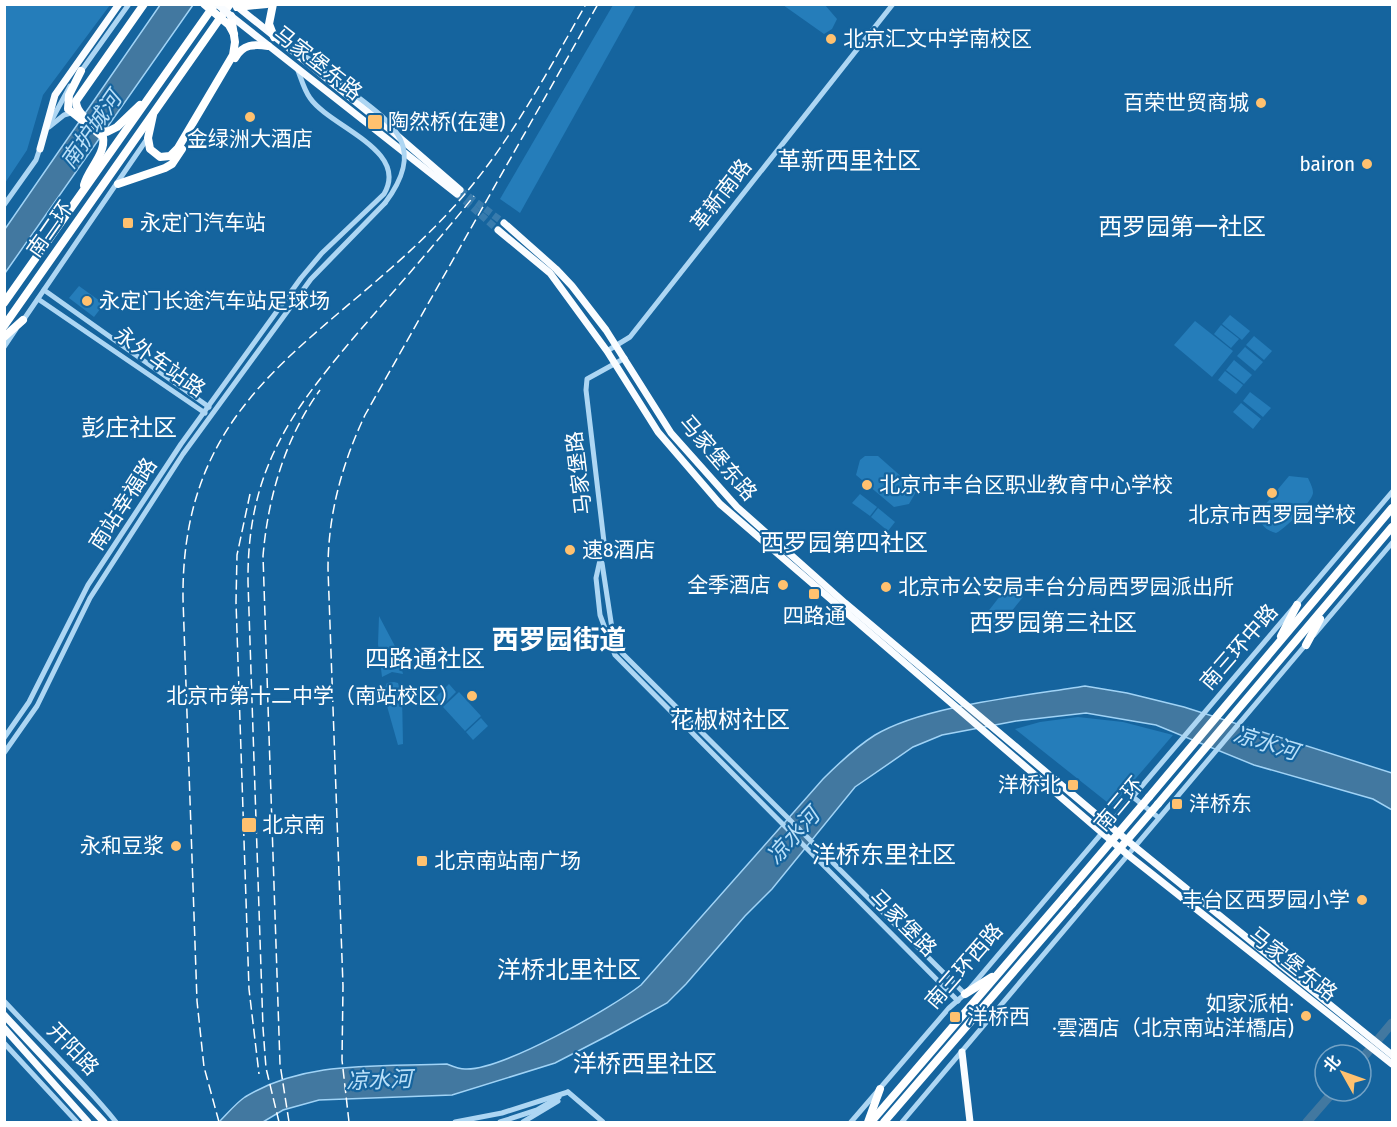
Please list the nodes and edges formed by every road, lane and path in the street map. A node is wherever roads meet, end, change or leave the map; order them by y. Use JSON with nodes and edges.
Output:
{"nodes":[{"id":1,"x":119,"y":4,"type":"edge"},
{"id":2,"x":129,"y":4,"type":"edge"},
{"id":3,"x":144,"y":4,"type":"edge"},
{"id":4,"x":204,"y":4,"type":"edge"},
{"id":5,"x":216,"y":4,"type":"edge"},
{"id":6,"x":267,"y":4,"type":"edge"},
{"id":7,"x":273,"y":4,"type":"edge"},
{"id":8,"x":893,"y":4,"type":"edge"},
{"id":9,"x":234,"y":5,"type":"edge"},
{"id":10,"x":249,"y":6,"type":"edge"},
{"id":11,"x":231,"y":16,"type":"junction"},
{"id":12,"x":234,"y":34,"type":"junction"},
{"id":13,"x":274,"y":38,"type":"junction"},
{"id":14,"x":268,"y":46,"type":"junction"},
{"id":15,"x":289,"y":50,"type":"junction"},
{"id":16,"x":297,"y":67,"type":"junction"},
{"id":17,"x":81,"y":71,"type":"junction"},
{"id":18,"x":145,"y":102,"type":"junction"},
{"id":19,"x":155,"y":108,"type":"junction"},
{"id":20,"x":74,"y":114,"type":"junction"},
{"id":21,"x":48,"y":128,"type":"junction"},
{"id":22,"x":105,"y":134,"type":"junction"},
{"id":23,"x":148,"y":138,"type":"junction"},
{"id":24,"x":40,"y":149,"type":"junction"},
{"id":25,"x":118,"y":184,"type":"junction"},
{"id":26,"x":83,"y":190,"type":"junction"},
{"id":27,"x":4,"y":205,"type":"edge"},
{"id":28,"x":504,"y":223,"type":"tunnel mouth"},
{"id":29,"x":498,"y":230,"type":"tunnel mouth"},
{"id":30,"x":44,"y":290,"type":"junction"},
{"id":31,"x":38,"y":298,"type":"junction"},
{"id":32,"x":4,"y":303,"type":"edge"},
{"id":33,"x":23,"y":320,"type":"junction"},
{"id":34,"x":4,"y":326,"type":"edge"},
{"id":35,"x":4,"y":337,"type":"edge"},
{"id":36,"x":616,"y":345,"type":"junction"},
{"id":37,"x":4,"y":347,"type":"edge"},
{"id":38,"x":607,"y":351,"type":"junction"},
{"id":39,"x":625,"y":358,"type":"junction"},
{"id":40,"x":615,"y":363,"type":"junction"},
{"id":41,"x":208,"y":406,"type":"junction"},
{"id":42,"x":214,"y":410,"type":"junction"},
{"id":43,"x":203,"y":413,"type":"junction"},
{"id":44,"x":210,"y":417,"type":"junction"},
{"id":45,"x":1392,"y":492,"type":"edge"},
{"id":46,"x":1392,"y":508,"type":"edge"},
{"id":47,"x":1392,"y":527,"type":"edge"},
{"id":48,"x":1392,"y":543,"type":"edge"},
{"id":49,"x":602,"y":562,"type":"junction"},
{"id":50,"x":1329,"y":602,"type":"junction"},
{"id":51,"x":1297,"y":605,"type":"junction"},
{"id":52,"x":1306,"y":645,"type":"junction"},
{"id":53,"x":1274,"y":650,"type":"junction"},
{"id":54,"x":939,"y":686,"type":"junction"},
{"id":55,"x":4,"y":738,"type":"edge"},
{"id":56,"x":4,"y":753,"type":"edge"},
{"id":57,"x":1133,"y":797,"type":"junction"},
{"id":58,"x":1159,"y":818,"type":"junction"},
{"id":59,"x":1109,"y":824,"type":"junction"},
{"id":60,"x":1102,"y":831,"type":"junction"},
{"id":61,"x":1135,"y":847,"type":"junction"},
{"id":62,"x":1128,"y":855,"type":"junction"},
{"id":63,"x":999,"y":973,"type":"junction"},
{"id":64,"x":965,"y":994,"type":"junction"},
{"id":65,"x":4,"y":1001,"type":"edge"},
{"id":66,"x":958,"y":1001,"type":"junction"},
{"id":67,"x":4,"y":1015,"type":"edge"},
{"id":68,"x":4,"y":1028,"type":"edge"},
{"id":69,"x":1355,"y":1030,"type":"junction"},
{"id":70,"x":4,"y":1043,"type":"edge"},
{"id":71,"x":962,"y":1052,"type":"junction"},
{"id":72,"x":1390,"y":1055,"type":"edge"},
{"id":73,"x":1392,"y":1064,"type":"edge"},
{"id":74,"x":880,"y":1089,"type":"junction"},
{"id":75,"x":568,"y":1092,"type":"junction"},
{"id":76,"x":77,"y":1122,"type":"edge"},
{"id":77,"x":88,"y":1122,"type":"edge"},
{"id":78,"x":104,"y":1122,"type":"edge"},
{"id":79,"x":116,"y":1122,"type":"edge"},
{"id":80,"x":455,"y":1122,"type":"edge"},
{"id":81,"x":500,"y":1122,"type":"edge"},
{"id":82,"x":523,"y":1122,"type":"edge"},
{"id":83,"x":603,"y":1122,"type":"edge"},
{"id":84,"x":851,"y":1122,"type":"edge"},
{"id":85,"x":870,"y":1122,"type":"edge"},
{"id":86,"x":884,"y":1122,"type":"edge"},
{"id":87,"x":902,"y":1122,"type":"edge"},
{"id":88,"x":970,"y":1122,"type":"edge"}],
"edges":[{"from":1,"to":24,"type":"main road"},
{"from":2,"to":17,"type":"street"},
{"from":3,"to":20,"type":"highway"},
{"from":4,"to":12,"type":"highway","bridge":true},
{"from":5,"to":11,"type":"main road","name":"马家堡东路","bridge":true},
{"from":5,"to":18,"type":"highway","name":"南二环"},
{"from":6,"to":10,"type":"highway"},
{"from":7,"to":13,"type":"highway"},
{"from":8,"to":36,"type":"street","name":"革新南路"},
{"from":9,"to":10,"type":"highway"},
{"from":9,"to":13,"type":"main road","name":"马家堡东路"},
{"from":9,"to":19,"type":"highway","name":"南二环"},
{"from":11,"to":12,"type":"highway","bridge":true},
{"from":11,"to":14,"type":"main road","name":"马家堡东路"},
{"from":12,"to":23,"type":"highway"},
{"from":13,"to":15,"type":"main road","name":"马家堡东路"},
{"from":14,"to":16,"type":"main road","name":"马家堡东路"},
{"from":14,"to":25,"type":"highway"},
{"from":15,"to":16,"type":"main road","name":"马家堡东路"},
{"from":15,"to":42,"type":"street","name":"南站幸福路","bridge":true},
{"from":16,"to":41,"type":"street","name":"南站幸福路"},
{"from":17,"to":20,"type":"highway"},
{"from":17,"to":21,"type":"street"},
{"from":18,"to":22,"type":"highway"},
{"from":18,"to":26,"type":"highway","name":"南二环"},
{"from":19,"to":23,"type":"highway"},
{"from":19,"to":34,"type":"highway","name":"南二环"},
{"from":20,"to":21,"type":"street"},
{"from":20,"to":22,"type":"highway"},
{"from":21,"to":24,"type":"street"},
{"from":22,"to":26,"type":"highway"},
{"from":23,"to":25,"type":"street"},
{"from":24,"to":27,"type":"street"},
{"from":25,"to":30,"type":"street"},
{"from":26,"to":32,"type":"highway","name":"南二环"},
{"from":28,"to":36,"type":"main road","name":"马家堡东路"},
{"from":29,"to":38,"type":"main road","name":"马家堡东路"},
{"from":30,"to":31,"type":"street"},
{"from":30,"to":41,"type":"street","name":"永外车站路"},
{"from":31,"to":33,"type":"street"},
{"from":31,"to":43,"type":"street","name":"永外车站路"},
{"from":33,"to":35,"type":"highway"},
{"from":33,"to":37,"type":"street"},
{"from":36,"to":38,"type":"street","name":"革新南路"},
{"from":36,"to":39,"type":"main road","name":"马家堡东路"},
{"from":38,"to":40,"type":"main road","name":"马家堡东路"},
{"from":39,"to":40,"type":"street"},
{"from":39,"to":54,"type":"main road","name":"马家堡东路"},
{"from":40,"to":49,"type":"street","name":"马家堡路"},
{"from":40,"to":54,"type":"main road","name":"马家堡东路"},
{"from":41,"to":42,"type":"street","name":"永外车站路"},
{"from":41,"to":43,"type":"street","name":"南站幸福路"},
{"from":42,"to":44,"type":"street","name":"南站幸福路"},
{"from":43,"to":44,"type":"street","name":"永外车站路"},
{"from":43,"to":55,"type":"street","name":"南站幸福路"},
{"from":44,"to":56,"type":"street","name":"南站幸福路"},
{"from":45,"to":51,"type":"street","name":"南三环中路"},
{"from":46,"to":53,"type":"highway","name":"南三环"},
{"from":47,"to":50,"type":"highway","name":"南三环"},
{"from":48,"to":52,"type":"street"},
{"from":49,"to":64,"type":"street","name":"马家堡路"},
{"from":49,"to":66,"type":"street","name":"马家堡路"},
{"from":50,"to":52,"type":"highway"},
{"from":50,"to":86,"type":"highway","name":"南三环","bridge":true},
{"from":51,"to":53,"type":"highway"},
{"from":51,"to":57,"type":"street","name":"南三环中路"},
{"from":52,"to":58,"type":"street"},
{"from":53,"to":63,"type":"highway","name":"南三环","bridge":true},
{"from":54,"to":59,"type":"main road","name":"马家堡东路"},
{"from":54,"to":60,"type":"main road","name":"马家堡东路"},
{"from":57,"to":58,"type":"street"},
{"from":57,"to":59,"type":"street","name":"南三环中路"},
{"from":58,"to":61,"type":"street"},
{"from":59,"to":60,"type":"street","name":"南三环西路"},
{"from":59,"to":61,"type":"main road","name":"马家堡东路"},
{"from":60,"to":62,"type":"main road","name":"马家堡东路"},
{"from":60,"to":64,"type":"street","name":"南三环西路"},
{"from":61,"to":62,"type":"street"},
{"from":61,"to":69,"type":"main road","name":"马家堡东路"},
{"from":62,"to":69,"type":"main road","name":"马家堡东路"},
{"from":62,"to":71,"type":"street"},
{"from":63,"to":64,"type":"highway"},
{"from":63,"to":85,"type":"highway","name":"南三环"},
{"from":64,"to":66,"type":"street","name":"南三环西路"},
{"from":65,"to":79,"type":"street","name":"开阳路"},
{"from":66,"to":74,"type":"street","name":"南三环西路"},
{"from":67,"to":78,"type":"main road","name":"开阳路"},
{"from":68,"to":77,"type":"main road","name":"开阳路"},
{"from":69,"to":72,"type":"main road"},
{"from":70,"to":76,"type":"street"},
{"from":71,"to":87,"type":"street"},
{"from":71,"to":88,"type":"main road"},
{"from":72,"to":73,"type":"main road"},
{"from":74,"to":84,"type":"street","name":"南三环西路"},
{"from":74,"to":85,"type":"highway"},
{"from":75,"to":80,"type":"street"},
{"from":75,"to":81,"type":"street"},
{"from":75,"to":82,"type":"street"},
{"from":75,"to":83,"type":"street"}]}
